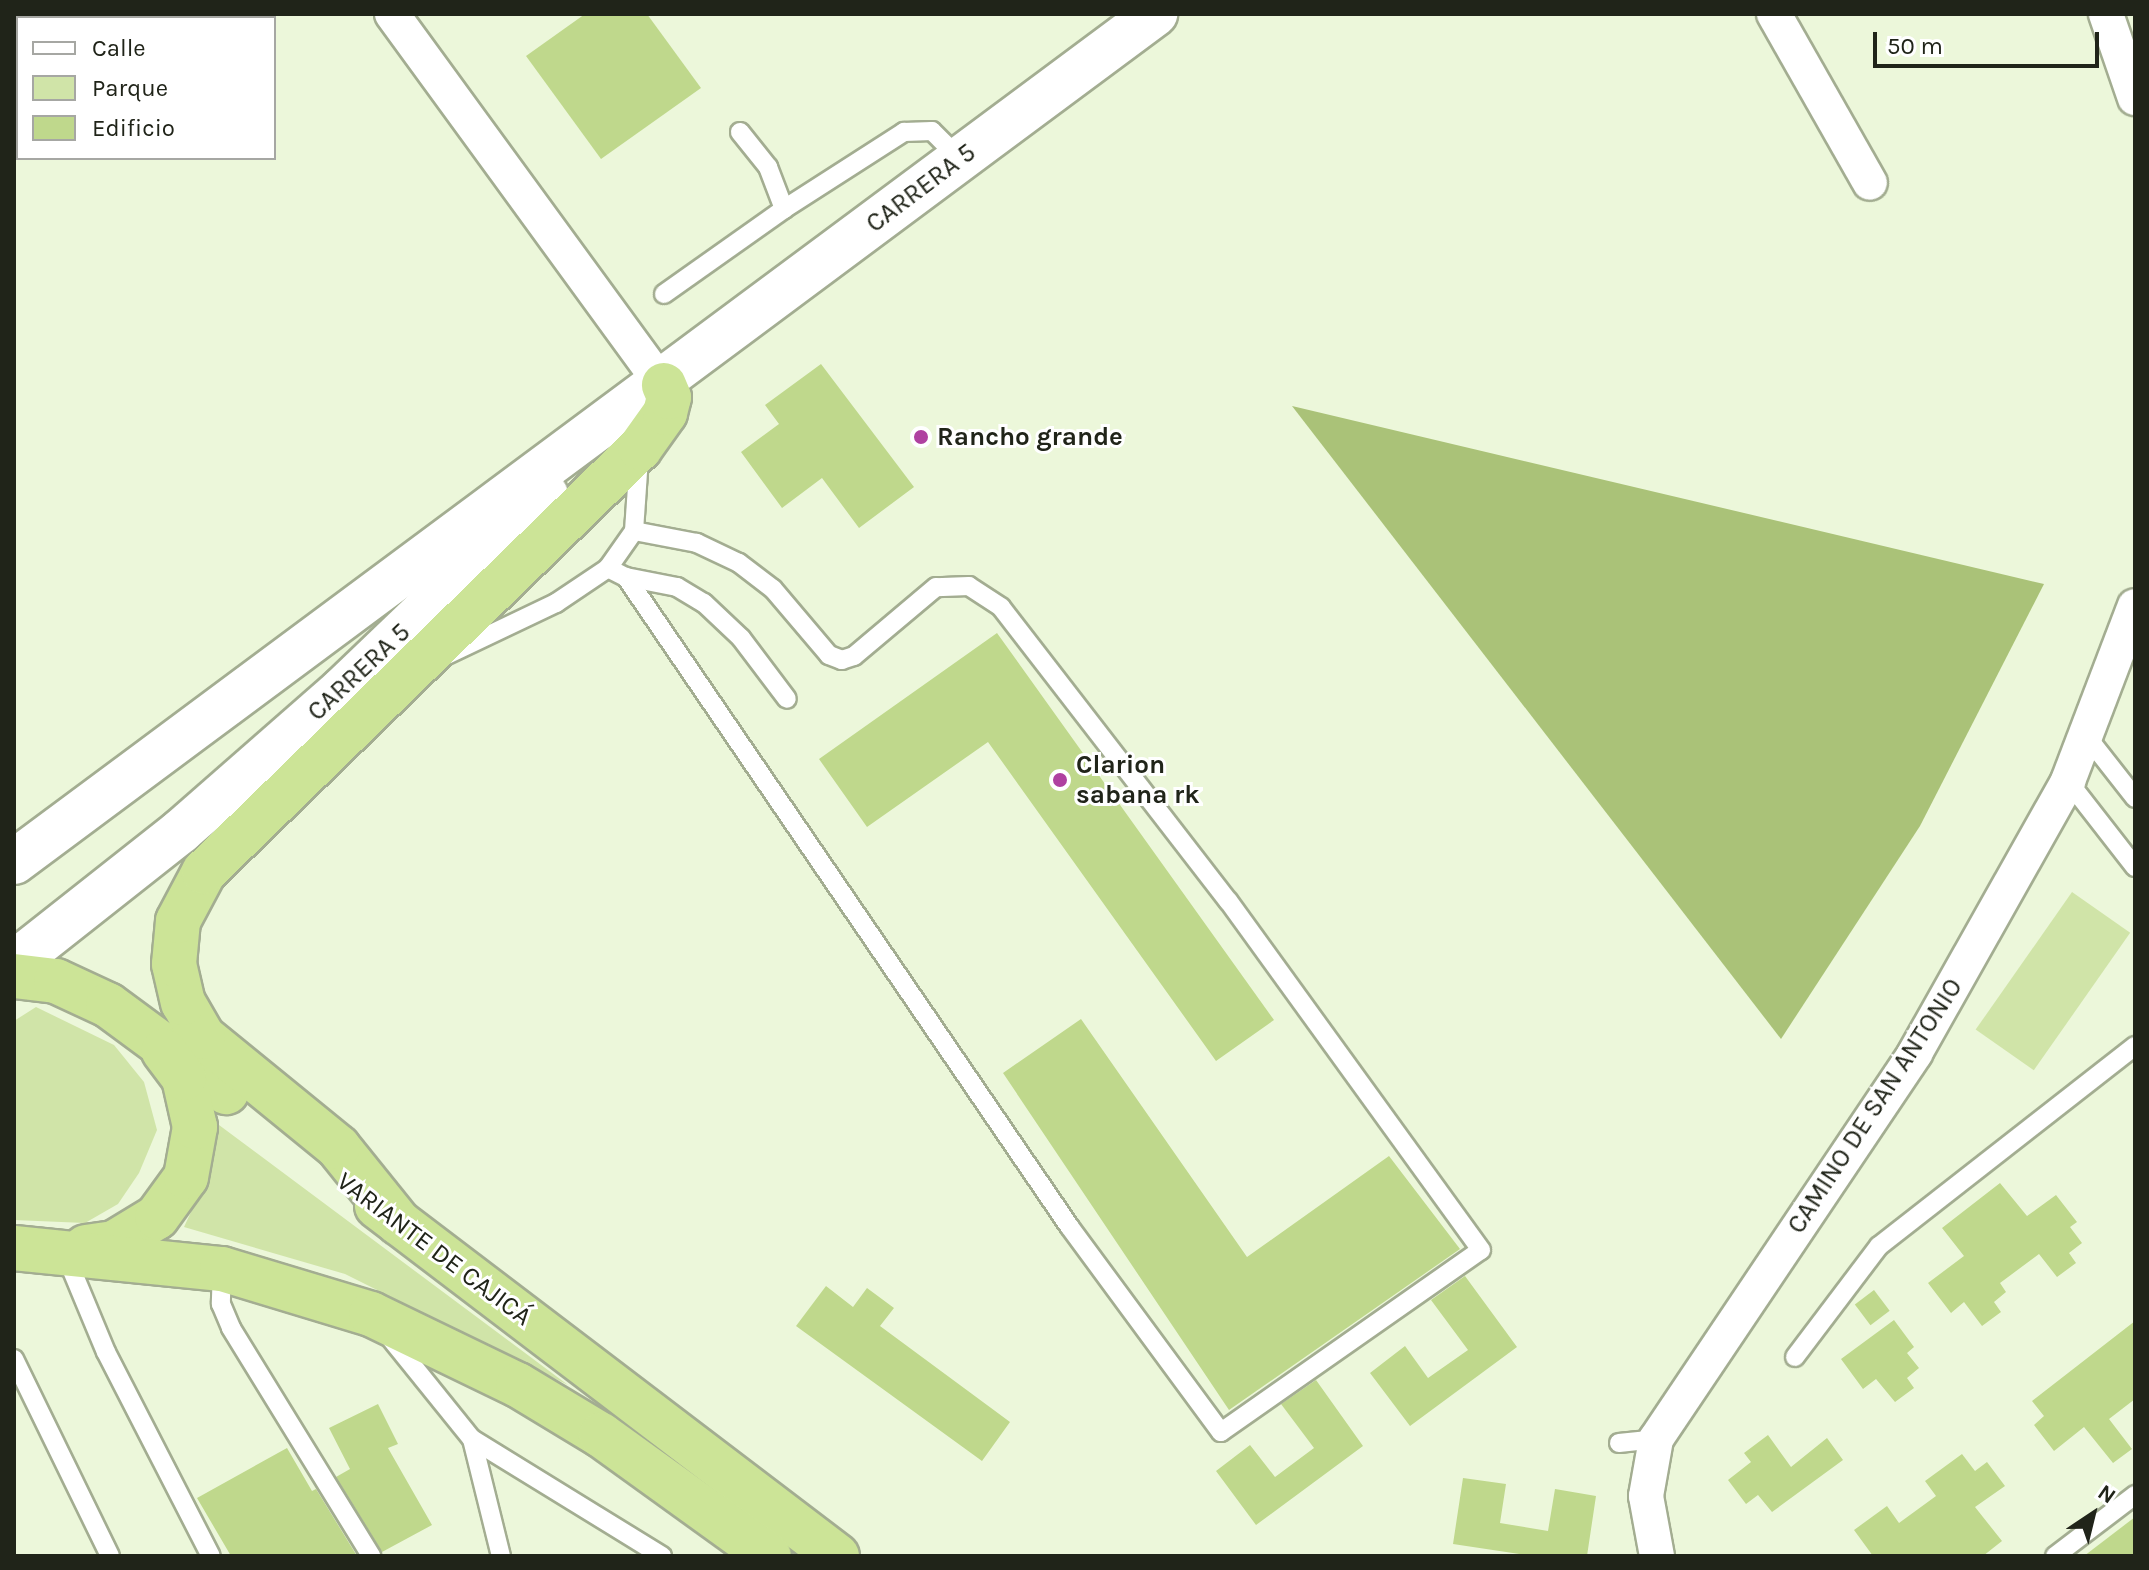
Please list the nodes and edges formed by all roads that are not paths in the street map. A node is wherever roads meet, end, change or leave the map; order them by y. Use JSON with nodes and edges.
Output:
{"nodes":[{"id":1,"x":392,"y":14,"type":"edge"},
{"id":2,"x":1155,"y":14,"type":"edge"},
{"id":3,"x":1774,"y":14,"type":"edge"},
{"id":4,"x":2106,"y":14,"type":"edge"},
{"id":5,"x":2135,"y":98,"type":"edge"},
{"id":6,"x":740,"y":132,"type":"dead end"},
{"id":7,"x":959,"y":158,"type":"junction"},
{"id":8,"x":1870,"y":183,"type":"dead end"},
{"id":9,"x":784,"y":209,"type":"junction"},
{"id":10,"x":664,"y":294,"type":"dead end"},
{"id":11,"x":671,"y":377,"type":"junction"},
{"id":12,"x":640,"y":448,"type":"junction"},
{"id":13,"x":634,"y":531,"type":"junction"},
{"id":14,"x":608,"y":568,"type":"junction"},
{"id":15,"x":626,"y":577,"type":"junction"},
{"id":16,"x":2135,"y":606,"type":"edge"},
{"id":17,"x":398,"y":679,"type":"junction"},
{"id":18,"x":787,"y":699,"type":"dead end"},
{"id":19,"x":2088,"y":738,"type":"junction"},
{"id":20,"x":2068,"y":781,"type":"junction"},
{"id":21,"x":2135,"y":798,"type":"edge"},
{"id":22,"x":14,"y":862,"type":"edge"},
{"id":23,"x":2135,"y":867,"type":"edge"},
{"id":24,"x":14,"y":963,"type":"edge"},
{"id":25,"x":14,"y":976,"type":"edge"},
{"id":26,"x":154,"y":1037,"type":"junction"},
{"id":27,"x":2135,"y":1046,"type":"edge"},
{"id":28,"x":399,"y":1223,"type":"junction"},
{"id":29,"x":14,"y":1248,"type":"edge"},
{"id":30,"x":63,"y":1250,"type":"junction"},
{"id":31,"x":222,"y":1269,"type":"junction"},
{"id":32,"x":371,"y":1314,"type":"junction"},
{"id":33,"x":1795,"y":1357,"type":"dead end"},
{"id":34,"x":14,"y":1359,"type":"edge"},
{"id":35,"x":472,"y":1439,"type":"junction"},
{"id":36,"x":1656,"y":1439,"type":"junction"},
{"id":37,"x":1619,"y":1443,"type":"dead end"},
{"id":38,"x":2135,"y":1495,"type":"edge"},
{"id":39,"x":110,"y":1556,"type":"edge"},
{"id":40,"x":211,"y":1556,"type":"edge"},
{"id":41,"x":371,"y":1556,"type":"edge"},
{"id":42,"x":501,"y":1556,"type":"edge"},
{"id":43,"x":662,"y":1556,"type":"edge"},
{"id":44,"x":769,"y":1556,"type":"edge"},
{"id":45,"x":837,"y":1556,"type":"edge"},
{"id":46,"x":1657,"y":1556,"type":"edge"},
{"id":47,"x":2055,"y":1556,"type":"edge"}],
"edges":[{"from":1,"to":11,"type":"street"},
{"from":2,"to":7,"type":"main road","name":"CARRERA 5"},
{"from":3,"to":8,"type":"street"},
{"from":4,"to":5,"type":"street"},
{"from":6,"to":9,"type":"lane"},
{"from":7,"to":9,"type":"lane"},
{"from":7,"to":11,"type":"main road","name":"CARRERA 5"},
{"from":9,"to":10,"type":"lane"},
{"from":11,"to":12,"type":"highway"},
{"from":11,"to":22,"type":"main road","name":"CARRERA 5"},
{"from":11,"to":24,"type":"main road","name":"CARRERA 5"},
{"from":12,"to":13,"type":"lane"},
{"from":12,"to":17,"type":"highway"},
{"from":13,"to":14,"type":"lane"},
{"from":13,"to":15,"type":"lane"},
{"from":14,"to":15,"type":"lane"},
{"from":14,"to":17,"type":"lane"},
{"from":15,"to":18,"type":"lane"},
{"from":16,"to":19,"type":"street","name":"CAMINO DE SAN ANTONIO"},
{"from":17,"to":28,"type":"highway"},
{"from":19,"to":20,"type":"street","name":"CAMINO DE SAN ANTONIO"},
{"from":19,"to":21,"type":"lane"},
{"from":20,"to":23,"type":"lane"},
{"from":20,"to":36,"type":"street","name":"CAMINO DE SAN ANTONIO"},
{"from":25,"to":26,"type":"highway","name":"VARIANTE DE CAJICÁ"},
{"from":26,"to":28,"type":"highway","name":"VARIANTE DE CAJICÁ"},
{"from":26,"to":30,"type":"highway"},
{"from":27,"to":33,"type":"lane"},
{"from":28,"to":45,"type":"highway","name":"VARIANTE DE CAJICÁ"},
{"from":29,"to":30,"type":"highway"},
{"from":30,"to":31,"type":"highway"},
{"from":30,"to":40,"type":"lane"},
{"from":31,"to":32,"type":"highway"},
{"from":31,"to":41,"type":"lane"},
{"from":32,"to":35,"type":"lane"},
{"from":32,"to":44,"type":"highway"},
{"from":34,"to":39,"type":"lane"},
{"from":35,"to":42,"type":"lane"},
{"from":35,"to":43,"type":"lane"},
{"from":36,"to":37,"type":"lane"},
{"from":36,"to":46,"type":"street","name":"CAMINO DE SAN ANTONIO"},
{"from":38,"to":47,"type":"lane"}]}
